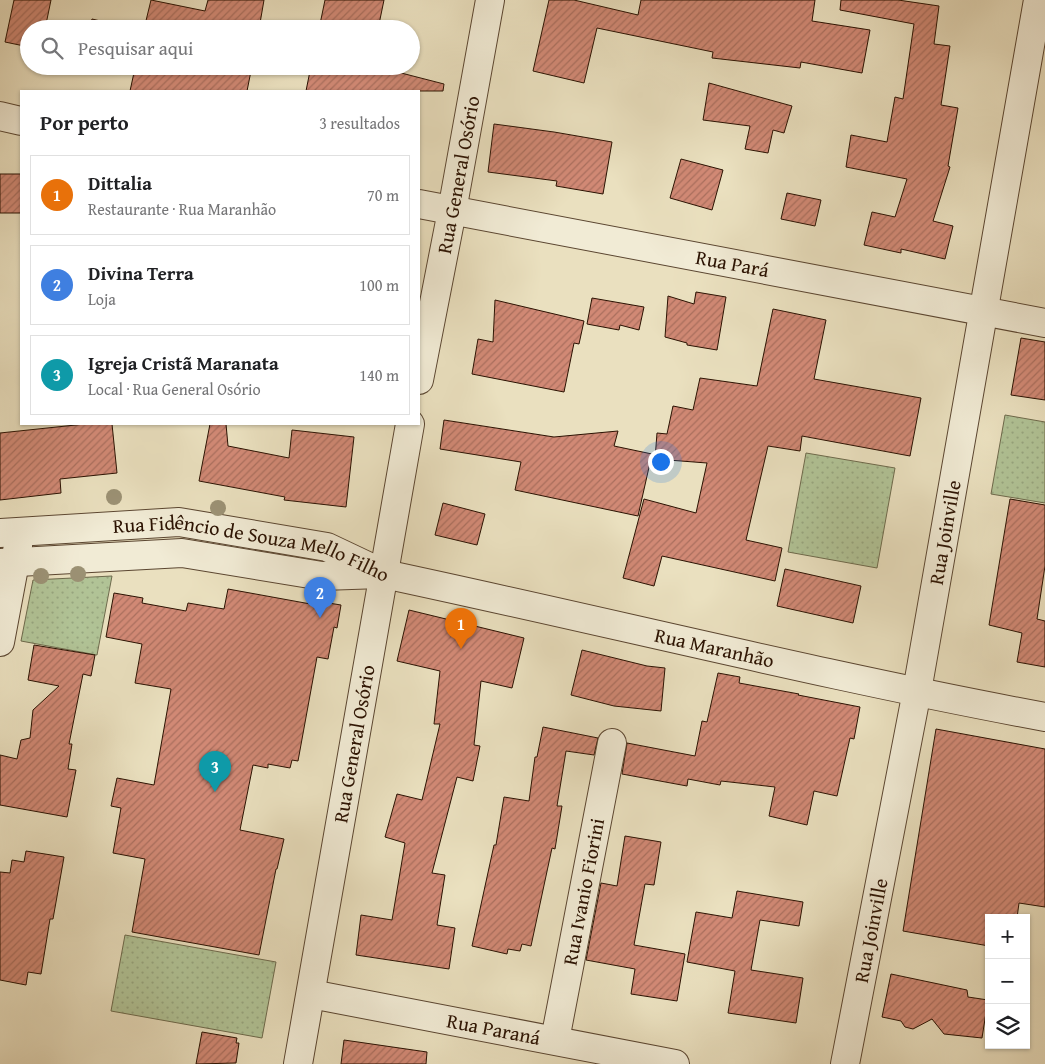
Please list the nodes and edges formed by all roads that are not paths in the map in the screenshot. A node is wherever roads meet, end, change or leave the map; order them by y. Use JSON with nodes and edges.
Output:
{"nodes":[{"id":1,"x":490,"y":0,"type":"edge"},
{"id":2,"x":1038,"y":0,"type":"edge"},
{"id":3,"x":0,"y":116,"type":"edge"},
{"id":4,"x":20,"y":121,"type":"edge"},
{"id":5,"x":420,"y":204,"type":"edge"},
{"id":6,"x":452,"y":211,"type":"junction"},
{"id":7,"x":984,"y":312,"type":"junction"},
{"id":8,"x":1045,"y":323,"type":"edge"},
{"id":9,"x":420,"y":375,"type":"edge"},
{"id":10,"x":410,"y":425,"type":"edge"},
{"id":11,"x":180,"y":522,"type":"junction"},
{"id":12,"x":10,"y":532,"type":"edge"},
{"id":13,"x":182,"y":553,"type":"junction"},
{"id":14,"x":8,"y":563,"type":"edge"},
{"id":15,"x":384,"y":574,"type":"junction"},
{"id":16,"x":0,"y":642,"type":"edge"},
{"id":17,"x":917,"y":691,"type":"junction"},
{"id":18,"x":1045,"y":717,"type":"edge"},
{"id":19,"x":612,"y":743,"type":"dead end"},
{"id":20,"x":311,"y":994,"type":"junction"},
{"id":21,"x":556,"y":1040,"type":"junction"},
{"id":22,"x":298,"y":1064,"type":"edge"},
{"id":23,"x":675,"y":1064,"type":"edge"},
{"id":24,"x":845,"y":1064,"type":"edge"}],
"edges":[{"from":1,"to":6,"type":"street","name":"Rua General Osório"},
{"from":2,"to":7,"type":"street","name":"Rua Joinville"},
{"from":3,"to":4,"type":"street"},
{"from":5,"to":6,"type":"street","name":"Rua Pará"},
{"from":6,"to":7,"type":"street","name":"Rua Pará"},
{"from":6,"to":9,"type":"street","name":"Rua General Osório"},
{"from":7,"to":8,"type":"street","name":"Rua Pará"},
{"from":7,"to":17,"type":"street","name":"Rua Joinville"},
{"from":10,"to":15,"type":"street","name":"Rua General Osório"},
{"from":11,"to":12,"type":"street","name":"Rua Fidêncio de Souza Mello Filho"},
{"from":11,"to":13,"type":"street"},
{"from":11,"to":15,"type":"street","name":"Rua Fidêncio de Souza Mello Filho"},
{"from":12,"to":14,"type":"street"},
{"from":13,"to":14,"type":"street","name":"Rua Fidêncio de Souza Mello Filho"},
{"from":13,"to":15,"type":"street","name":"Rua Fidêncio de Souza Mello Filho"},
{"from":14,"to":16,"type":"street"},
{"from":15,"to":17,"type":"street","name":"Rua Maranhão"},
{"from":15,"to":20,"type":"street","name":"Rua General Osório"},
{"from":17,"to":18,"type":"street","name":"Rua Maranhão"},
{"from":17,"to":24,"type":"street","name":"Rua Joinville"},
{"from":19,"to":21,"type":"street","name":"Rua Ivanio Fiorini"},
{"from":20,"to":21,"type":"street","name":"Rua Paraná"},
{"from":20,"to":22,"type":"street","name":"Rua General Osório"},
{"from":21,"to":23,"type":"street","name":"Rua Paraná"}]}
